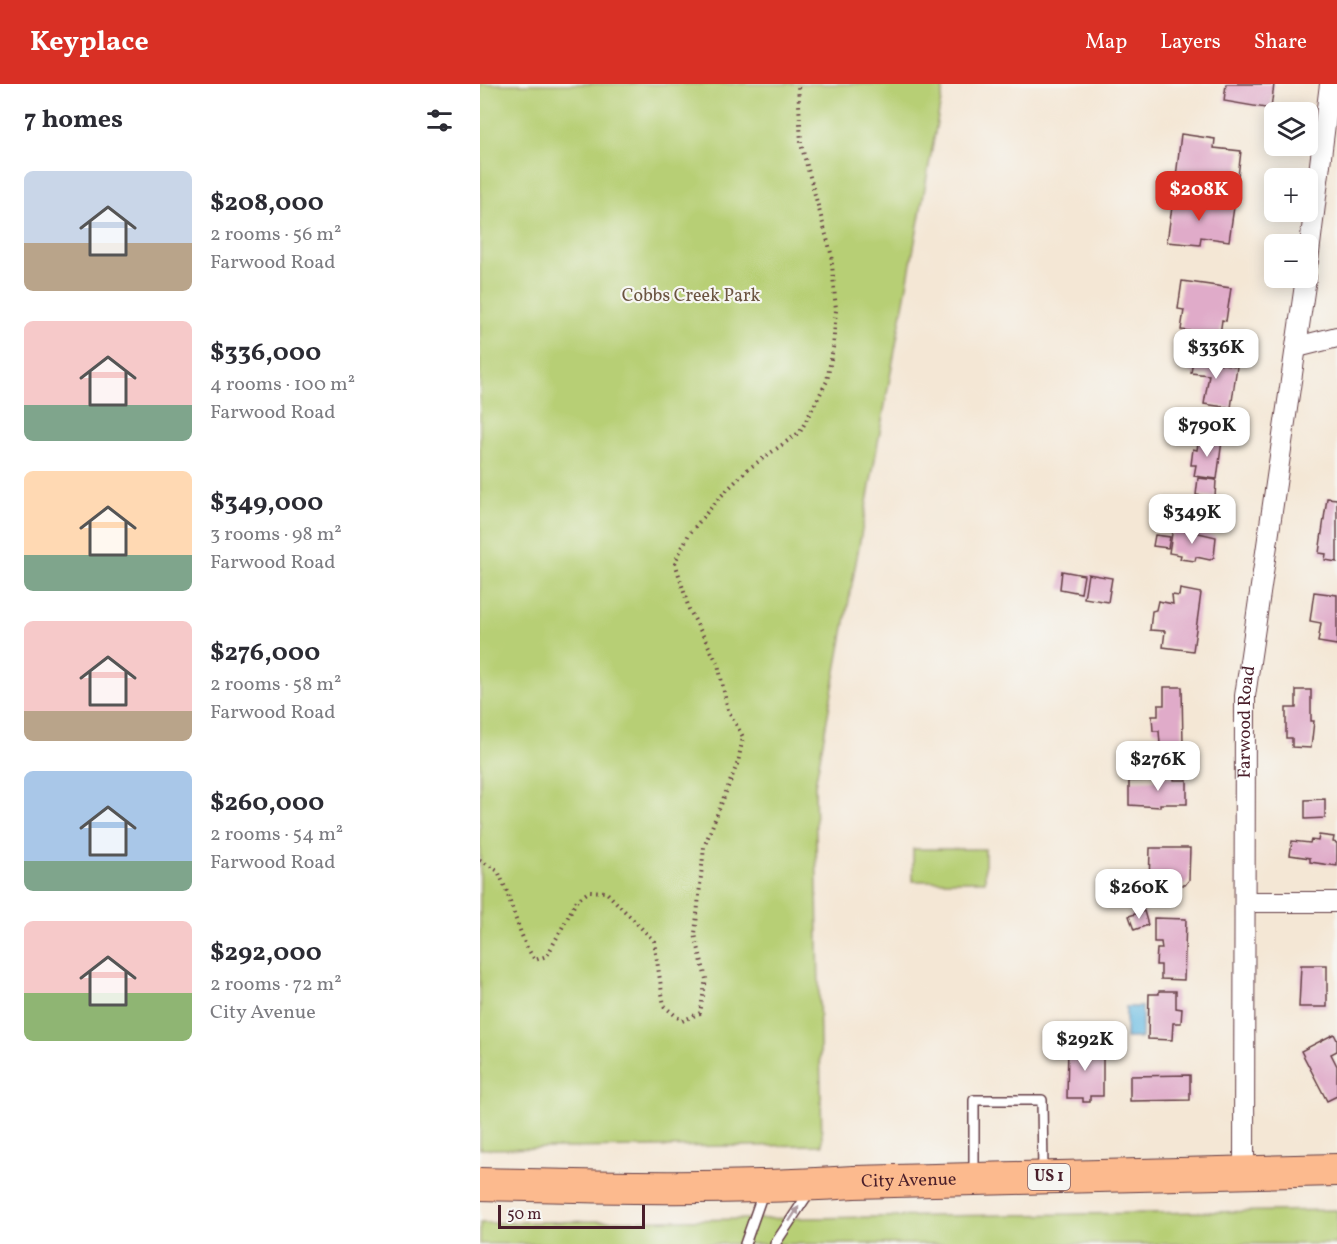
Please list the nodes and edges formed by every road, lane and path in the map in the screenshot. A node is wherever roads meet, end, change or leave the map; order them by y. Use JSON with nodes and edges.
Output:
{"nodes":[{"id":1,"x":798,"y":84,"type":"edge"},
{"id":2,"x":1330,"y":84,"type":"edge"},
{"id":3,"x":1311,"y":234,"type":"edge"},
{"id":4,"x":1305,"y":288,"type":"edge"},
{"id":5,"x":1337,"y":337,"type":"edge"},
{"id":6,"x":1297,"y":347,"type":"junction"},
{"id":7,"x":480,"y":860,"type":"edge"},
{"id":8,"x":1245,"y":902,"type":"junction"},
{"id":9,"x":1337,"y":902,"type":"edge"},
{"id":10,"x":1337,"y":1170,"type":"edge"},
{"id":11,"x":1244,"y":1172,"type":"junction"},
{"id":12,"x":1043,"y":1177,"type":"junction"},
{"id":13,"x":974,"y":1179,"type":"junction"},
{"id":14,"x":480,"y":1184,"type":"edge"},
{"id":15,"x":814,"y":1184,"type":"junction"},
{"id":16,"x":766,"y":1185,"type":"junction"},
{"id":17,"x":745,"y":1244,"type":"edge"},
{"id":18,"x":775,"y":1244,"type":"edge"}],
"edges":[{"from":1,"to":7,"type":"path"},
{"from":2,"to":3,"type":"street"},
{"from":4,"to":6,"type":"street","name":"Farwood Road"},
{"from":5,"to":6,"type":"street"},
{"from":6,"to":8,"type":"street","name":"Farwood Road"},
{"from":8,"to":9,"type":"street"},
{"from":8,"to":11,"type":"street","name":"Farwood Road"},
{"from":10,"to":11,"type":"highway","name":"City Avenue","number":"US 1"},
{"from":11,"to":12,"type":"highway","name":"City Avenue","number":"US 1"},
{"from":12,"to":13,"type":"highway","name":"City Avenue","number":"US 1"},
{"from":12,"to":13,"type":"lane"},
{"from":13,"to":15,"type":"highway","name":"City Avenue","number":"US 1"},
{"from":14,"to":16,"type":"highway","name":"City Avenue","number":"US 1"},
{"from":15,"to":16,"type":"highway","name":"City Avenue","number":"US 1"},
{"from":18,"to":15,"type":"lane","one_way":true},
{"from":16,"to":17,"type":"lane"}]}
